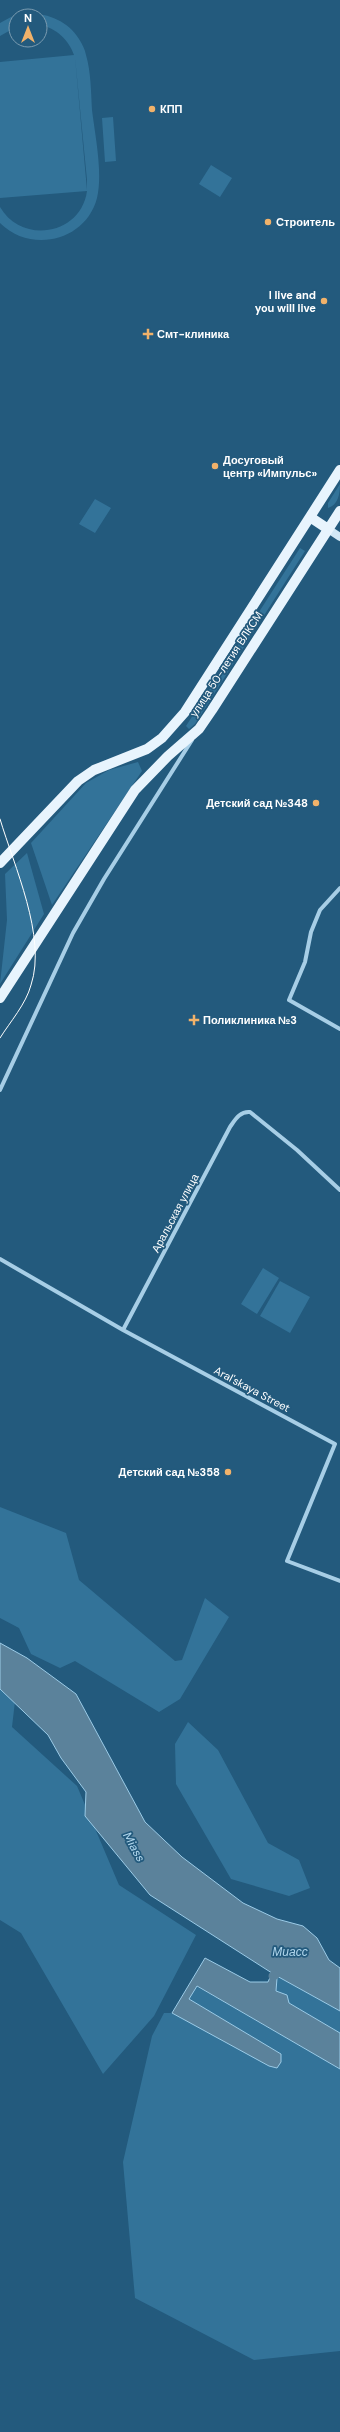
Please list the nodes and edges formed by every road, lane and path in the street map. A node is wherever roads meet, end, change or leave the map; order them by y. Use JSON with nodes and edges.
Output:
{"nodes":[{"id":1,"x":340,"y":470,"type":"edge"},
{"id":2,"x":340,"y":511,"type":"edge"},
{"id":3,"x":310,"y":517,"type":"junction"},
{"id":4,"x":328,"y":529,"type":"junction"},
{"id":5,"x":340,"y":537,"type":"edge"},
{"id":6,"x":198,"y":729,"type":"junction"},
{"id":7,"x":0,"y":863,"type":"edge"},
{"id":8,"x":340,"y":888,"type":"edge"},
{"id":9,"x":0,"y":998,"type":"edge"},
{"id":10,"x":340,"y":1029,"type":"edge"},
{"id":11,"x":0,"y":1090,"type":"edge"},
{"id":12,"x":340,"y":1190,"type":"edge"},
{"id":13,"x":0,"y":1258,"type":"edge"},
{"id":14,"x":123,"y":1330,"type":"junction"},
{"id":15,"x":340,"y":1581,"type":"edge"}],
"edges":[{"from":1,"to":3,"type":"main road","name":"улица 50-летия ВЛКСМ"},
{"from":2,"to":4,"type":"main road","name":"улица 50-летия ВЛКСМ"},
{"from":3,"to":4,"type":"main road"},
{"from":3,"to":7,"type":"main road","name":"улица 50-летия ВЛКСМ"},
{"from":4,"to":5,"type":"main road"},
{"from":4,"to":6,"type":"main road","name":"улица 50-летия ВЛКСМ"},
{"from":6,"to":9,"type":"main road","name":"улица 50-летия ВЛКСМ"},
{"from":6,"to":11,"type":"street"},
{"from":8,"to":10,"type":"street"},
{"from":12,"to":14,"type":"street","name":"Аральская улица"},
{"from":13,"to":14,"type":"street","name":"Aral'skaya Street"},
{"from":14,"to":15,"type":"street","name":"Aral'skaya Street"}]}
